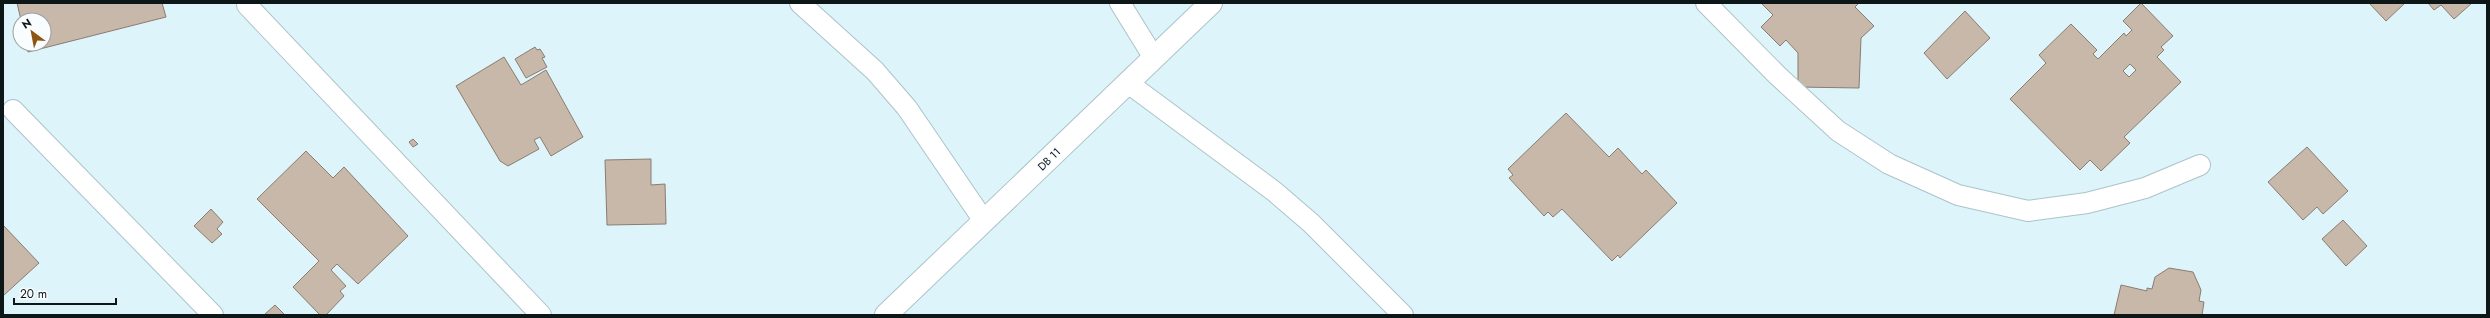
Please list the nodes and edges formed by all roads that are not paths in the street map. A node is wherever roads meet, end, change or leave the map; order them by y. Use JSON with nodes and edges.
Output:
{"nodes":[{"id":1,"x":800,"y":3,"type":"edge"},
{"id":2,"x":1120,"y":3,"type":"edge"},
{"id":3,"x":1211,"y":3,"type":"edge"},
{"id":4,"x":1706,"y":3,"type":"edge"},
{"id":5,"x":247,"y":5,"type":"dead end"},
{"id":6,"x":1154,"y":58,"type":"junction"},
{"id":7,"x":1128,"y":83,"type":"junction"},
{"id":8,"x":14,"y":110,"type":"dead end"},
{"id":9,"x":2200,"y":165,"type":"dead end"},
{"id":10,"x":984,"y":221,"type":"junction"},
{"id":11,"x":213,"y":315,"type":"edge"},
{"id":12,"x":541,"y":315,"type":"edge"},
{"id":13,"x":886,"y":315,"type":"edge"},
{"id":14,"x":1403,"y":315,"type":"edge"}],
"edges":[{"from":1,"to":10,"type":"lane"},
{"from":2,"to":6,"type":"lane"},
{"from":3,"to":6,"type":"street","name":"DB 11"},
{"from":4,"to":9,"type":"lane"},
{"from":5,"to":12,"type":"lane"},
{"from":6,"to":7,"type":"street","name":"DB 11"},
{"from":7,"to":10,"type":"street","name":"DB 11"},
{"from":7,"to":14,"type":"lane"},
{"from":8,"to":11,"type":"lane"},
{"from":10,"to":13,"type":"street","name":"DB 11"}]}
